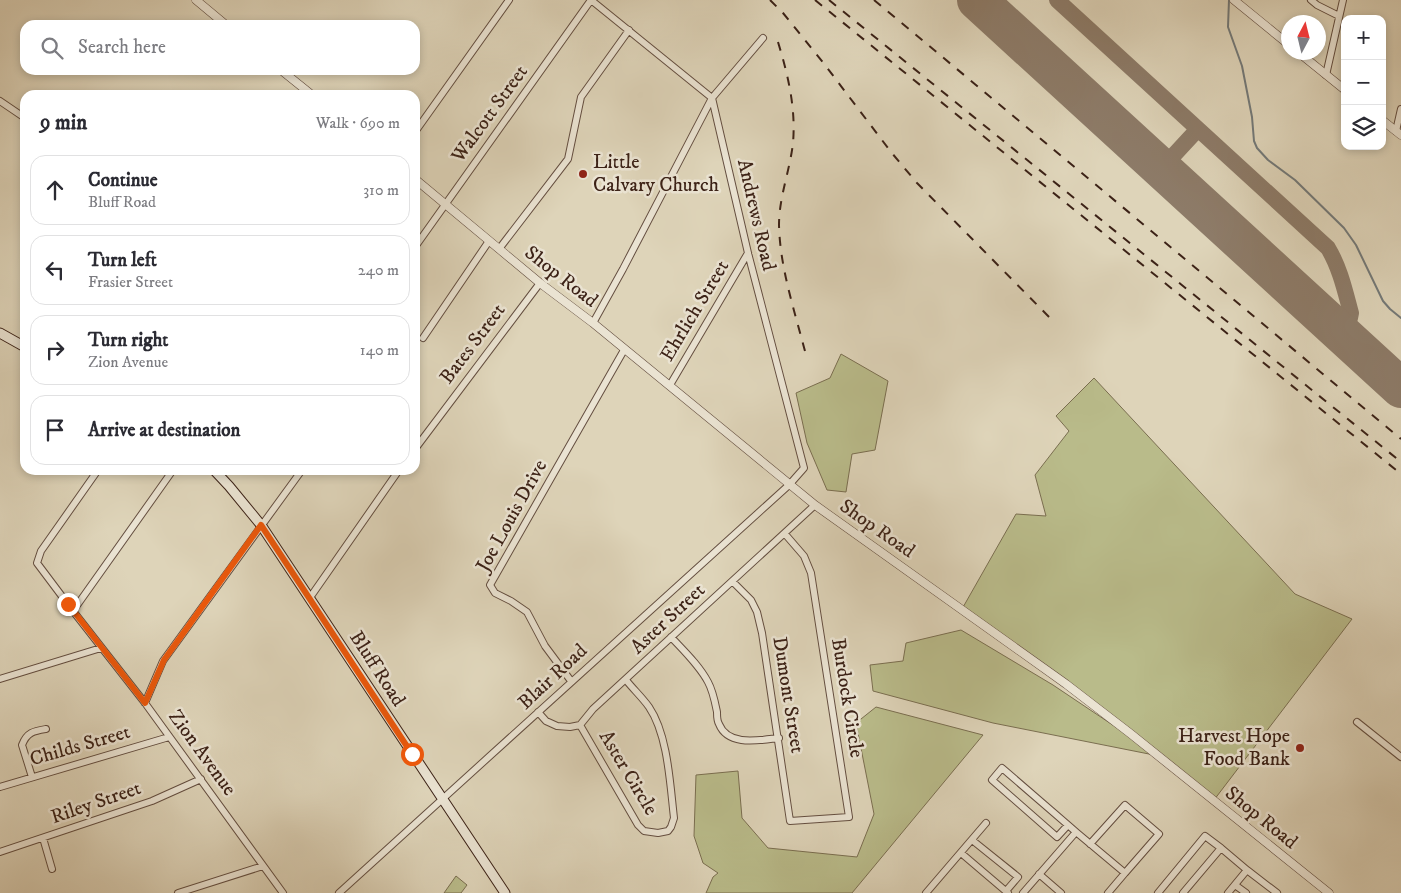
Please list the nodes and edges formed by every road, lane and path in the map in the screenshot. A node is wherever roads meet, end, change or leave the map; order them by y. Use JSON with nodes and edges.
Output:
{"nodes":[{"id":1,"x":196,"y":0,"type":"edge"},
{"id":2,"x":509,"y":0,"type":"edge"},
{"id":3,"x":591,"y":0,"type":"edge"},
{"id":4,"x":1312,"y":0,"type":"edge"},
{"id":5,"x":1343,"y":0,"type":"edge"},
{"id":6,"x":1235,"y":1,"type":"edge"},
{"id":7,"x":1339,"y":16,"type":"junction"},
{"id":8,"x":220,"y":20,"type":"edge"},
{"id":9,"x":629,"y":30,"type":"junction"},
{"id":10,"x":763,"y":38,"type":"dead end"},
{"id":11,"x":1281,"y":38,"type":"edge"},
{"id":12,"x":1308,"y":60,"type":"edge"},
{"id":13,"x":287,"y":75,"type":"edge"},
{"id":14,"x":1326,"y":75,"type":"junction"},
{"id":15,"x":1341,"y":87,"type":"edge"},
{"id":16,"x":306,"y":90,"type":"edge"},
{"id":17,"x":712,"y":98,"type":"junction"},
{"id":18,"x":0,"y":101,"type":"edge"},
{"id":19,"x":1401,"y":109,"type":"edge"},
{"id":20,"x":20,"y":115,"type":"edge"},
{"id":21,"x":1386,"y":123,"type":"edge"},
{"id":22,"x":420,"y":125,"type":"edge"},
{"id":23,"x":1398,"y":133,"type":"edge"},
{"id":24,"x":420,"y":183,"type":"edge"},
{"id":25,"x":444,"y":205,"type":"junction"},
{"id":26,"x":420,"y":240,"type":"edge"},
{"id":27,"x":489,"y":241,"type":"junction"},
{"id":28,"x":500,"y":249,"type":"junction"},
{"id":29,"x":748,"y":253,"type":"junction"},
{"id":30,"x":540,"y":283,"type":"junction"},
{"id":31,"x":593,"y":323,"type":"junction"},
{"id":32,"x":0,"y":333,"type":"edge"},
{"id":33,"x":423,"y":338,"type":"dead end"},
{"id":34,"x":20,"y":344,"type":"edge"},
{"id":35,"x":624,"y":350,"type":"junction"},
{"id":36,"x":670,"y":385,"type":"junction"},
{"id":37,"x":420,"y":442,"type":"edge"},
{"id":38,"x":94,"y":475,"type":"edge"},
{"id":39,"x":169,"y":475,"type":"edge"},
{"id":40,"x":219,"y":475,"type":"edge"},
{"id":41,"x":298,"y":475,"type":"edge"},
{"id":42,"x":396,"y":475,"type":"edge"},
{"id":43,"x":789,"y":485,"type":"junction"},
{"id":44,"x":815,"y":505,"type":"junction"},
{"id":45,"x":261,"y":525,"type":"junction"},
{"id":46,"x":785,"y":534,"type":"junction"},
{"id":47,"x":733,"y":582,"type":"junction"},
{"id":48,"x":310,"y":599,"type":"junction"},
{"id":49,"x":73,"y":612,"type":"junction"},
{"id":50,"x":671,"y":637,"type":"junction"},
{"id":51,"x":101,"y":648,"type":"junction"},
{"id":52,"x":0,"y":679,"type":"edge"},
{"id":53,"x":626,"y":680,"type":"junction"},
{"id":54,"x":571,"y":681,"type":"junction"},
{"id":55,"x":145,"y":703,"type":"junction"},
{"id":56,"x":538,"y":712,"type":"junction"},
{"id":57,"x":1357,"y":722,"type":"dead end"},
{"id":58,"x":580,"y":725,"type":"junction"},
{"id":59,"x":46,"y":729,"type":"dead end"},
{"id":60,"x":170,"y":738,"type":"junction"},
{"id":61,"x":779,"y":738,"type":"junction"},
{"id":62,"x":1401,"y":757,"type":"edge"},
{"id":63,"x":32,"y":777,"type":"junction"},
{"id":64,"x":201,"y":779,"type":"junction"},
{"id":65,"x":0,"y":786,"type":"edge"},
{"id":66,"x":442,"y":800,"type":"junction"},
{"id":67,"x":790,"y":821,"type":"joint"},
{"id":68,"x":986,"y":823,"type":"dead end"},
{"id":69,"x":1068,"y":825,"type":"junction"},
{"id":70,"x":1076,"y":832,"type":"junction"},
{"id":71,"x":43,"y":838,"type":"junction"},
{"id":72,"x":972,"y":840,"type":"junction"},
{"id":73,"x":1090,"y":844,"type":"junction"},
{"id":74,"x":1221,"y":848,"type":"junction"},
{"id":75,"x":0,"y":852,"type":"edge"},
{"id":76,"x":961,"y":853,"type":"junction"},
{"id":77,"x":264,"y":866,"type":"junction"},
{"id":78,"x":52,"y":869,"type":"dead end"},
{"id":79,"x":1247,"y":870,"type":"junction"},
{"id":80,"x":1125,"y":873,"type":"junction"},
{"id":81,"x":1039,"y":874,"type":"junction"},
{"id":82,"x":1235,"y":884,"type":"junction"},
{"id":83,"x":1007,"y":892,"type":"edge"},
{"id":84,"x":178,"y":893,"type":"edge"},
{"id":85,"x":283,"y":893,"type":"edge"},
{"id":86,"x":339,"y":893,"type":"edge"},
{"id":87,"x":505,"y":893,"type":"edge"},
{"id":88,"x":926,"y":893,"type":"edge"},
{"id":89,"x":1023,"y":893,"type":"edge"},
{"id":90,"x":1061,"y":893,"type":"edge"},
{"id":91,"x":1108,"y":893,"type":"edge"},
{"id":92,"x":1158,"y":893,"type":"edge"},
{"id":93,"x":1183,"y":893,"type":"edge"},
{"id":94,"x":1228,"y":893,"type":"edge"},
{"id":95,"x":1246,"y":893,"type":"edge"},
{"id":96,"x":1277,"y":893,"type":"edge"},
{"id":97,"x":1329,"y":893,"type":"edge"}],
"edges":[{"from":1,"to":8,"type":"street"},
{"from":2,"to":22,"type":"street"},
{"from":3,"to":9,"type":"street"},
{"from":3,"to":25,"type":"street","name":"Walcott Street"},
{"from":4,"to":7,"type":"street"},
{"from":5,"to":7,"type":"street"},
{"from":6,"to":11,"type":"street"},
{"from":7,"to":14,"type":"street"},
{"from":9,"to":17,"type":"street"},
{"from":9,"to":28,"type":"street"},
{"from":10,"to":17,"type":"street"},
{"from":12,"to":14,"type":"street"},
{"from":13,"to":16,"type":"street"},
{"from":14,"to":15,"type":"street"},
{"from":17,"to":29,"type":"street","name":"Andrews Road"},
{"from":17,"to":31,"type":"street"},
{"from":18,"to":20,"type":"street"},
{"from":19,"to":23,"type":"street"},
{"from":21,"to":23,"type":"street"},
{"from":24,"to":25,"type":"street","name":"Shop Road"},
{"from":25,"to":26,"type":"street","name":"Walcott Street"},
{"from":25,"to":27,"type":"street","name":"Shop Road"},
{"from":27,"to":28,"type":"street","name":"Shop Road"},
{"from":27,"to":33,"type":"street"},
{"from":28,"to":30,"type":"street","name":"Shop Road"},
{"from":29,"to":36,"type":"street","name":"Ehrlich Street"},
{"from":29,"to":43,"type":"street","name":"Andrews Road"},
{"from":30,"to":31,"type":"street","name":"Shop Road"},
{"from":30,"to":37,"type":"street","name":"Bates Street"},
{"from":31,"to":35,"type":"street","name":"Shop Road"},
{"from":32,"to":34,"type":"main road"},
{"from":35,"to":36,"type":"street","name":"Shop Road"},
{"from":35,"to":54,"type":"street","name":"Joe Louis Drive"},
{"from":36,"to":43,"type":"street","name":"Shop Road"},
{"from":38,"to":49,"type":"street","name":"Zion Avenue"},
{"from":39,"to":49,"type":"street"},
{"from":40,"to":45,"type":"main road","name":"Bluff Road"},
{"from":41,"to":45,"type":"street"},
{"from":42,"to":48,"type":"street"},
{"from":43,"to":44,"type":"street","name":"Shop Road"},
{"from":43,"to":54,"type":"street","name":"Blair Road"},
{"from":44,"to":46,"type":"street","name":"Aster Street"},
{"from":44,"to":97,"type":"street","name":"Shop Road"},
{"from":45,"to":48,"type":"main road","name":"Bluff Road"},
{"from":45,"to":55,"type":"street"},
{"from":46,"to":47,"type":"street","name":"Aster Street"},
{"from":46,"to":67,"type":"street","name":"Burdock Circle"},
{"from":47,"to":50,"type":"street","name":"Aster Street"},
{"from":47,"to":61,"type":"street","name":"Dumont Street"},
{"from":48,"to":66,"type":"main road","name":"Bluff Road"},
{"from":49,"to":51,"type":"street","name":"Zion Avenue"},
{"from":50,"to":53,"type":"street","name":"Aster Street"},
{"from":50,"to":61,"type":"street"},
{"from":51,"to":52,"type":"street"},
{"from":51,"to":55,"type":"street","name":"Zion Avenue"},
{"from":53,"to":58,"type":"street","name":"Aster Street"},
{"from":53,"to":58,"type":"street","name":"Aster Circle"},
{"from":54,"to":56,"type":"street","name":"Blair Road"},
{"from":55,"to":60,"type":"street","name":"Zion Avenue"},
{"from":56,"to":58,"type":"street"},
{"from":56,"to":66,"type":"street","name":"Blair Road"},
{"from":57,"to":62,"type":"street"},
{"from":59,"to":63,"type":"street"},
{"from":60,"to":63,"type":"street","name":"Childs Street"},
{"from":60,"to":64,"type":"street","name":"Zion Avenue"},
{"from":61,"to":67,"type":"street","name":"Dumont Street"},
{"from":63,"to":65,"type":"street","name":"Childs Street"},
{"from":64,"to":71,"type":"street","name":"Riley Street"},
{"from":64,"to":77,"type":"street","name":"Zion Avenue"},
{"from":66,"to":86,"type":"street","name":"Blair Road"},
{"from":66,"to":87,"type":"main road","name":"Bluff Road"},
{"from":68,"to":72,"type":"street"},
{"from":69,"to":69,"type":"street"},
{"from":69,"to":70,"type":"street"},
{"from":70,"to":73,"type":"street"},
{"from":70,"to":81,"type":"street"},
{"from":71,"to":75,"type":"street","name":"Riley Street"},
{"from":71,"to":78,"type":"street"},
{"from":72,"to":76,"type":"street"},
{"from":72,"to":83,"type":"street"},
{"from":73,"to":80,"type":"street"},
{"from":73,"to":80,"type":"street"},
{"from":74,"to":79,"type":"street"},
{"from":74,"to":92,"type":"street"},
{"from":74,"to":93,"type":"street"},
{"from":76,"to":83,"type":"street"},
{"from":76,"to":88,"type":"street"},
{"from":77,"to":84,"type":"street"},
{"from":77,"to":85,"type":"street","name":"Zion Avenue"},
{"from":79,"to":82,"type":"street"},
{"from":79,"to":96,"type":"street"},
{"from":80,"to":91,"type":"street"},
{"from":81,"to":89,"type":"street"},
{"from":81,"to":90,"type":"street"},
{"from":82,"to":94,"type":"street"},
{"from":82,"to":95,"type":"street"}]}
